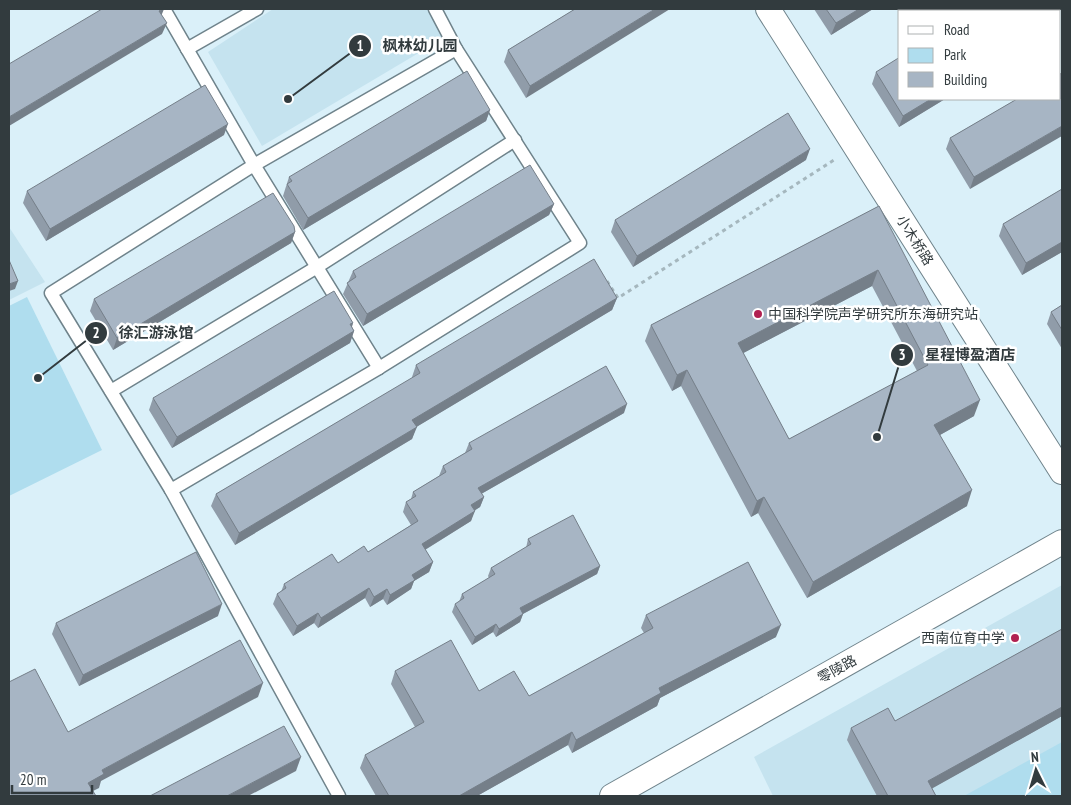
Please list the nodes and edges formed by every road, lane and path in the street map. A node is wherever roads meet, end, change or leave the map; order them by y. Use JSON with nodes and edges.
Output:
{"nodes":[{"id":1,"x":164,"y":9,"type":"edge"},
{"id":2,"x":257,"y":9,"type":"edge"},
{"id":3,"x":435,"y":9,"type":"edge"},
{"id":4,"x":768,"y":9,"type":"edge"},
{"id":5,"x":188,"y":49,"type":"junction"},
{"id":6,"x":456,"y":49,"type":"junction"},
{"id":7,"x":515,"y":140,"type":"junction"},
{"id":8,"x":856,"y":146,"type":"junction"},
{"id":9,"x":254,"y":166,"type":"junction"},
{"id":10,"x":580,"y":243,"type":"junction"},
{"id":11,"x":317,"y":267,"type":"junction"},
{"id":12,"x":379,"y":368,"type":"junction"},
{"id":13,"x":111,"y":391,"type":"junction"},
{"id":14,"x":1062,"y":472,"type":"edge"},
{"id":15,"x":171,"y":490,"type":"junction"},
{"id":16,"x":1062,"y":542,"type":"edge"},
{"id":17,"x":339,"y":796,"type":"edge"},
{"id":18,"x":612,"y":796,"type":"edge"}],
"edges":[{"from":1,"to":5,"type":"lane"},
{"from":2,"to":5,"type":"lane"},
{"from":3,"to":6,"type":"lane"},
{"from":4,"to":8,"type":"street","name":"小木桥路"},
{"from":5,"to":9,"type":"lane"},
{"from":6,"to":7,"type":"lane"},
{"from":6,"to":9,"type":"lane"},
{"from":7,"to":10,"type":"lane"},
{"from":7,"to":11,"type":"lane"},
{"from":8,"to":10,"type":"path"},
{"from":8,"to":14,"type":"street","name":"小木桥路"},
{"from":9,"to":11,"type":"lane"},
{"from":9,"to":13,"type":"lane"},
{"from":10,"to":12,"type":"lane"},
{"from":11,"to":12,"type":"lane"},
{"from":11,"to":13,"type":"lane"},
{"from":12,"to":15,"type":"lane"},
{"from":13,"to":15,"type":"lane"},
{"from":15,"to":17,"type":"lane"},
{"from":16,"to":18,"type":"street","name":"零陵路"}]}
